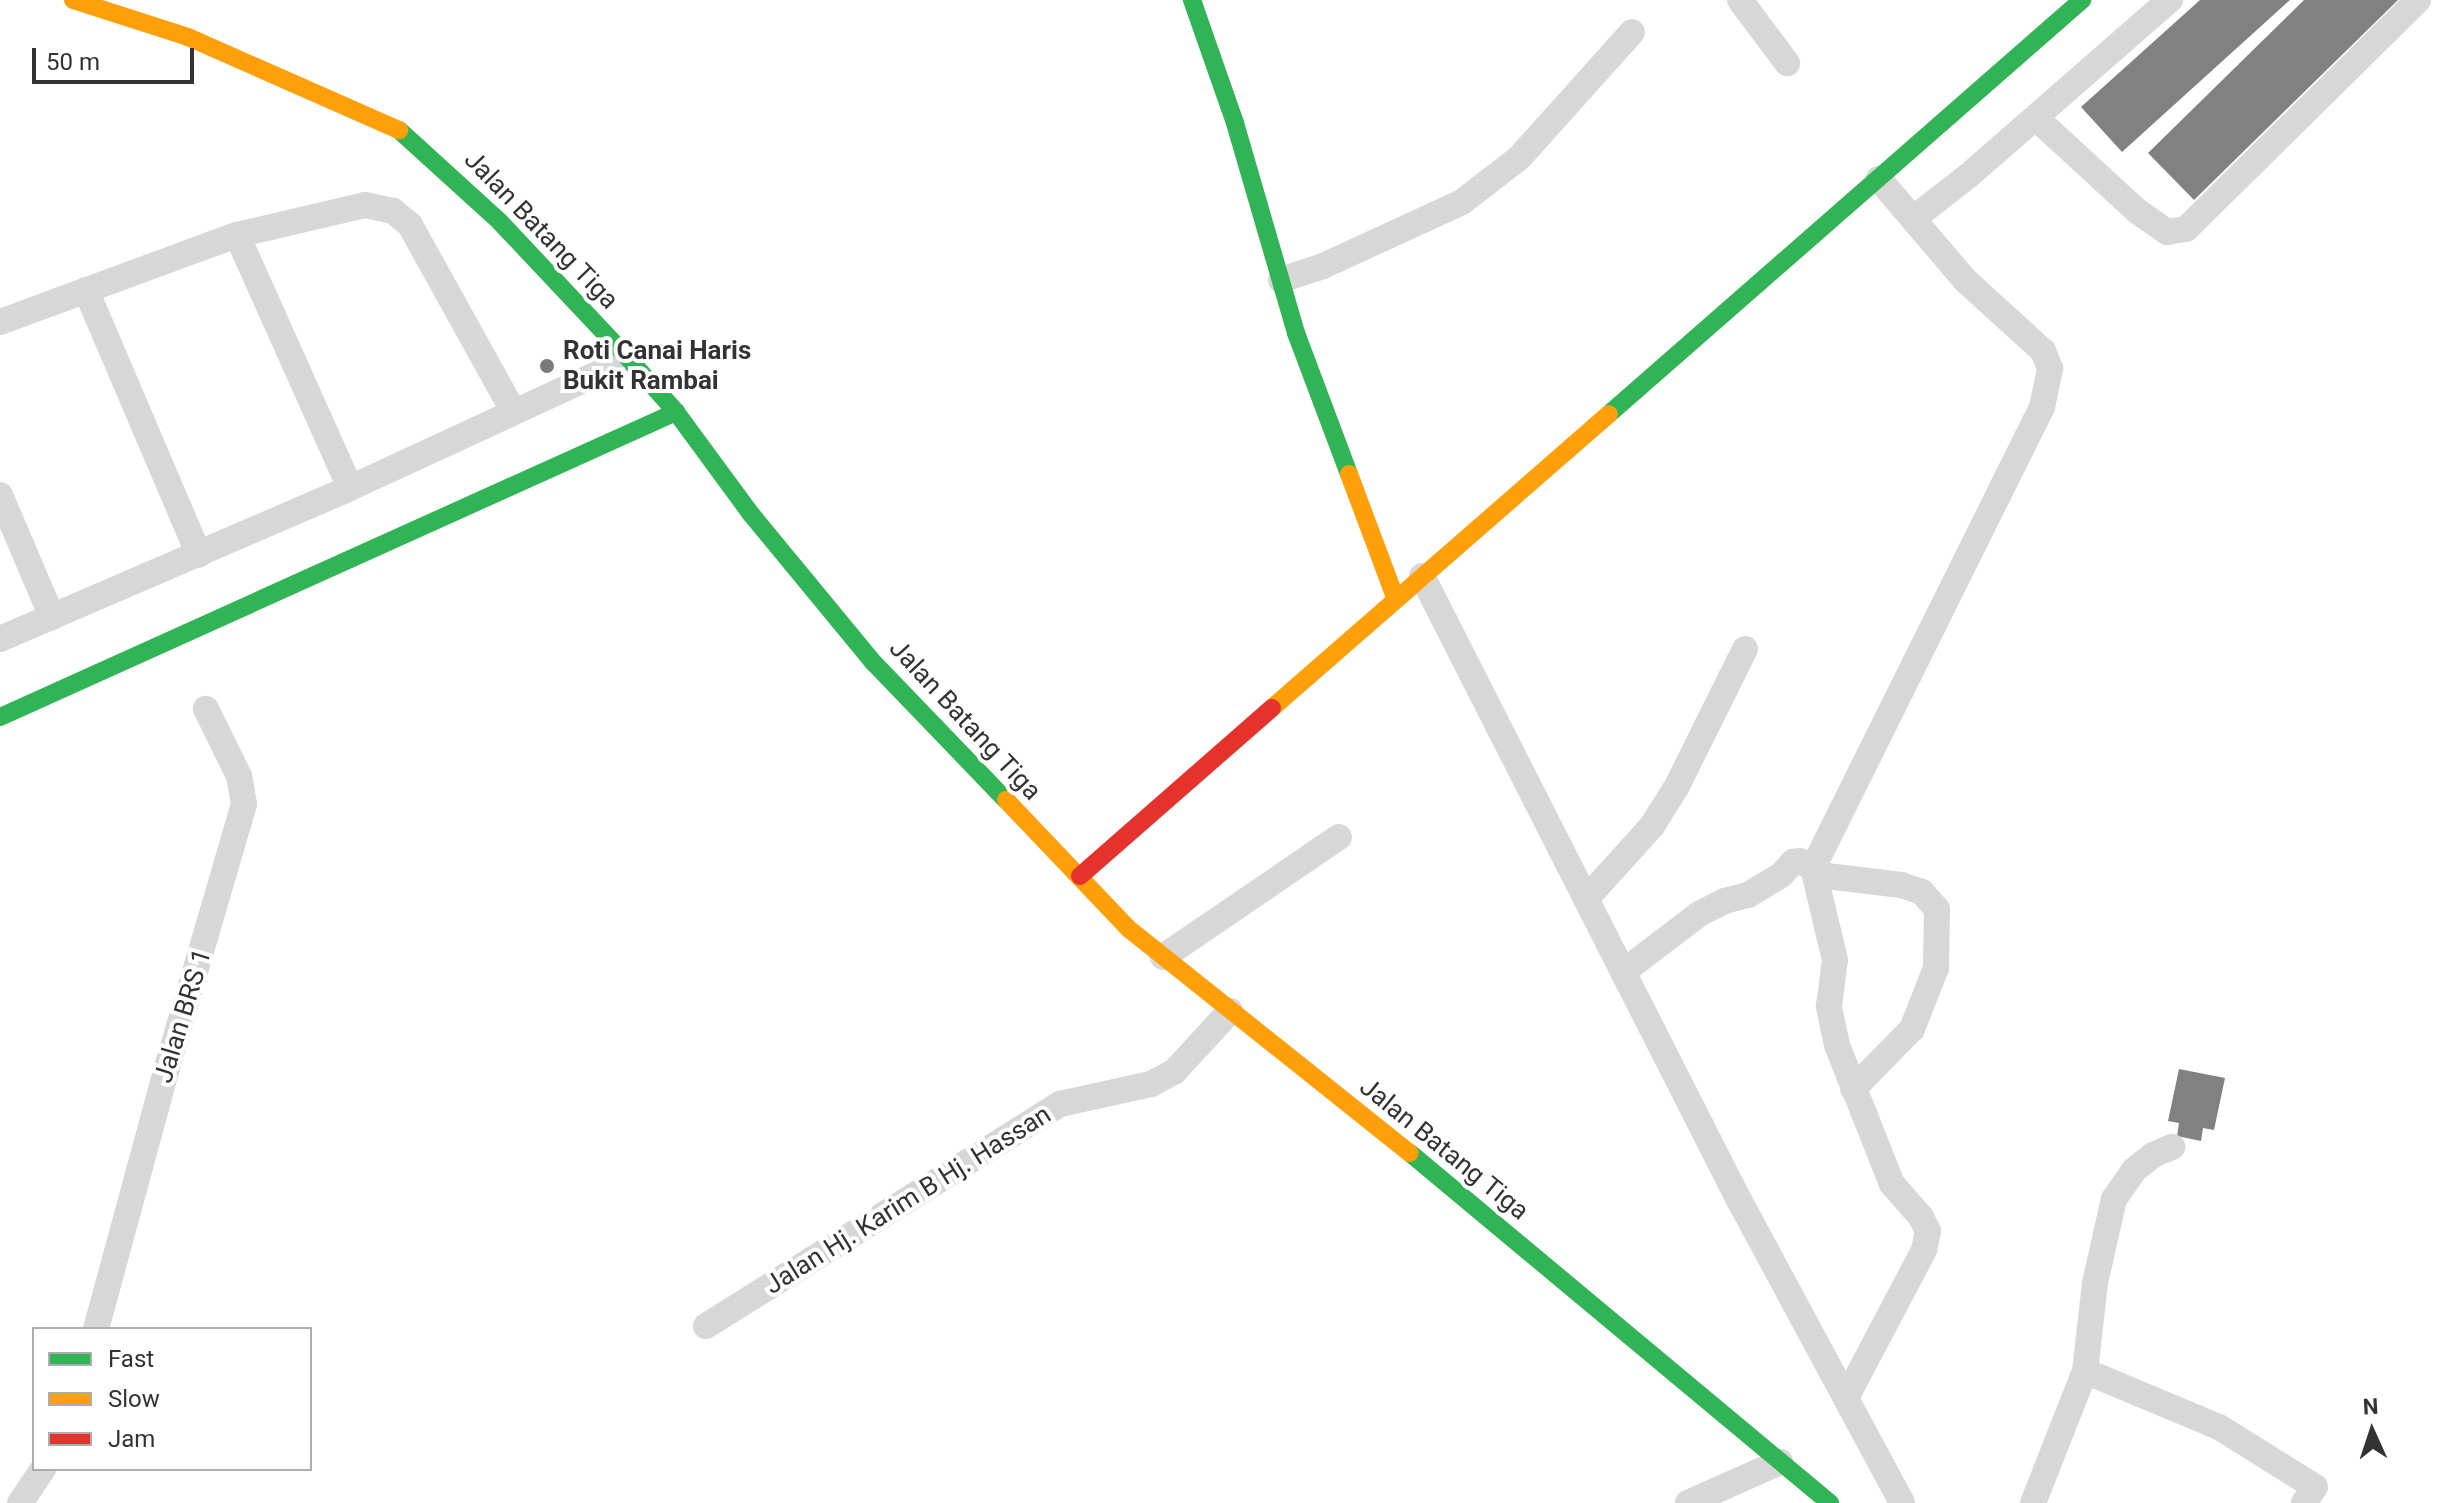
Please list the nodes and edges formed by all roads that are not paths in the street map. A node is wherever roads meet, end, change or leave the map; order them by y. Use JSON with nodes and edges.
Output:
{"nodes":[{"id":1,"x":73,"y":0,"type":"edge"},
{"id":2,"x":1192,"y":0,"type":"edge"},
{"id":3,"x":1740,"y":0,"type":"edge"},
{"id":4,"x":2082,"y":0,"type":"edge"},
{"id":5,"x":2170,"y":0,"type":"edge"},
{"id":6,"x":2418,"y":0,"type":"edge"},
{"id":7,"x":1632,"y":32,"type":"dead end"},
{"id":8,"x":1787,"y":63,"type":"dead end"},
{"id":9,"x":2036,"y":118,"type":"junction"},
{"id":10,"x":1879,"y":179,"type":"junction"},
{"id":11,"x":1914,"y":218,"type":"junction"},
{"id":12,"x":237,"y":235,"type":"junction"},
{"id":13,"x":1281,"y":280,"type":"junction"},
{"id":14,"x":86,"y":290,"type":"junction"},
{"id":15,"x":0,"y":322,"type":"edge"},
{"id":16,"x":629,"y":359,"type":"junction"},
{"id":17,"x":513,"y":411,"type":"junction"},
{"id":18,"x":676,"y":412,"type":"junction"},
{"id":19,"x":350,"y":488,"type":"junction"},
{"id":20,"x":0,"y":495,"type":"edge"},
{"id":21,"x":199,"y":555,"type":"junction"},
{"id":22,"x":1422,"y":576,"type":"junction"},
{"id":23,"x":1396,"y":600,"type":"junction"},
{"id":24,"x":52,"y":617,"type":"junction"},
{"id":25,"x":0,"y":639,"type":"edge"},
{"id":26,"x":1745,"y":649,"type":"dead end"},
{"id":27,"x":206,"y":709,"type":"dead end"},
{"id":28,"x":0,"y":717,"type":"edge"},
{"id":29,"x":1339,"y":837,"type":"dead end"},
{"id":30,"x":1813,"y":868,"type":"junction"},
{"id":31,"x":1080,"y":876,"type":"junction"},
{"id":32,"x":1586,"y":899,"type":"junction"},
{"id":33,"x":1163,"y":957,"type":"junction"},
{"id":34,"x":1623,"y":972,"type":"junction"},
{"id":35,"x":1230,"y":1011,"type":"junction"},
{"id":36,"x":1853,"y":1089,"type":"junction"},
{"id":37,"x":2172,"y":1147,"type":"dead end"},
{"id":38,"x":706,"y":1326,"type":"dead end"},
{"id":39,"x":97,"y":1327,"type":"edge"},
{"id":40,"x":2085,"y":1371,"type":"junction"},
{"id":41,"x":1846,"y":1398,"type":"junction"},
{"id":42,"x":1780,"y":1462,"type":"junction"},
{"id":43,"x":42,"y":1471,"type":"edge"},
{"id":44,"x":20,"y":1503,"type":"edge"},
{"id":45,"x":1688,"y":1503,"type":"edge"},
{"id":46,"x":1830,"y":1503,"type":"edge"},
{"id":47,"x":1902,"y":1503,"type":"edge"},
{"id":48,"x":2033,"y":1503,"type":"edge"},
{"id":49,"x":2304,"y":1503,"type":"edge"}],
"edges":[{"from":1,"to":16,"type":"street","name":"Jalan Batang Tiga"},
{"from":2,"to":13,"type":"street"},
{"from":3,"to":8,"type":"street"},
{"from":4,"to":10,"type":"street"},
{"from":5,"to":9,"type":"street"},
{"from":6,"to":9,"type":"street"},
{"from":7,"to":13,"type":"street"},
{"from":9,"to":11,"type":"street"},
{"from":10,"to":11,"type":"street"},
{"from":10,"to":22,"type":"street"},
{"from":11,"to":30,"type":"street"},
{"from":12,"to":14,"type":"street"},
{"from":12,"to":17,"type":"street"},
{"from":12,"to":19,"type":"street"},
{"from":13,"to":23,"type":"street"},
{"from":14,"to":15,"type":"street"},
{"from":14,"to":21,"type":"street"},
{"from":16,"to":17,"type":"street"},
{"from":16,"to":18,"type":"street","name":"Jalan Batang Tiga"},
{"from":17,"to":19,"type":"street"},
{"from":18,"to":28,"type":"street"},
{"from":18,"to":31,"type":"street","name":"Jalan Batang Tiga"},
{"from":19,"to":21,"type":"street"},
{"from":20,"to":24,"type":"street"},
{"from":21,"to":24,"type":"street"},
{"from":22,"to":23,"type":"street"},
{"from":22,"to":32,"type":"street"},
{"from":23,"to":31,"type":"street"},
{"from":24,"to":25,"type":"street"},
{"from":26,"to":32,"type":"street"},
{"from":27,"to":39,"type":"street","name":"Jalan BRS 1"},
{"from":29,"to":33,"type":"street"},
{"from":30,"to":34,"type":"street"},
{"from":30,"to":36,"type":"street"},
{"from":30,"to":36,"type":"street"},
{"from":31,"to":33,"type":"street","name":"Jalan Batang Tiga"},
{"from":32,"to":34,"type":"street"},
{"from":33,"to":35,"type":"street","name":"Jalan Batang Tiga"},
{"from":34,"to":41,"type":"street"},
{"from":35,"to":38,"type":"street","name":"Jalan Hj. Karim B Hj. Hassan"},
{"from":35,"to":42,"type":"street","name":"Jalan Batang Tiga"},
{"from":36,"to":41,"type":"street"},
{"from":37,"to":40,"type":"street"},
{"from":40,"to":48,"type":"street"},
{"from":40,"to":49,"type":"street"},
{"from":41,"to":47,"type":"street"},
{"from":42,"to":45,"type":"street"},
{"from":42,"to":46,"type":"street","name":"Jalan Batang Tiga"},
{"from":43,"to":44,"type":"street"}]}
